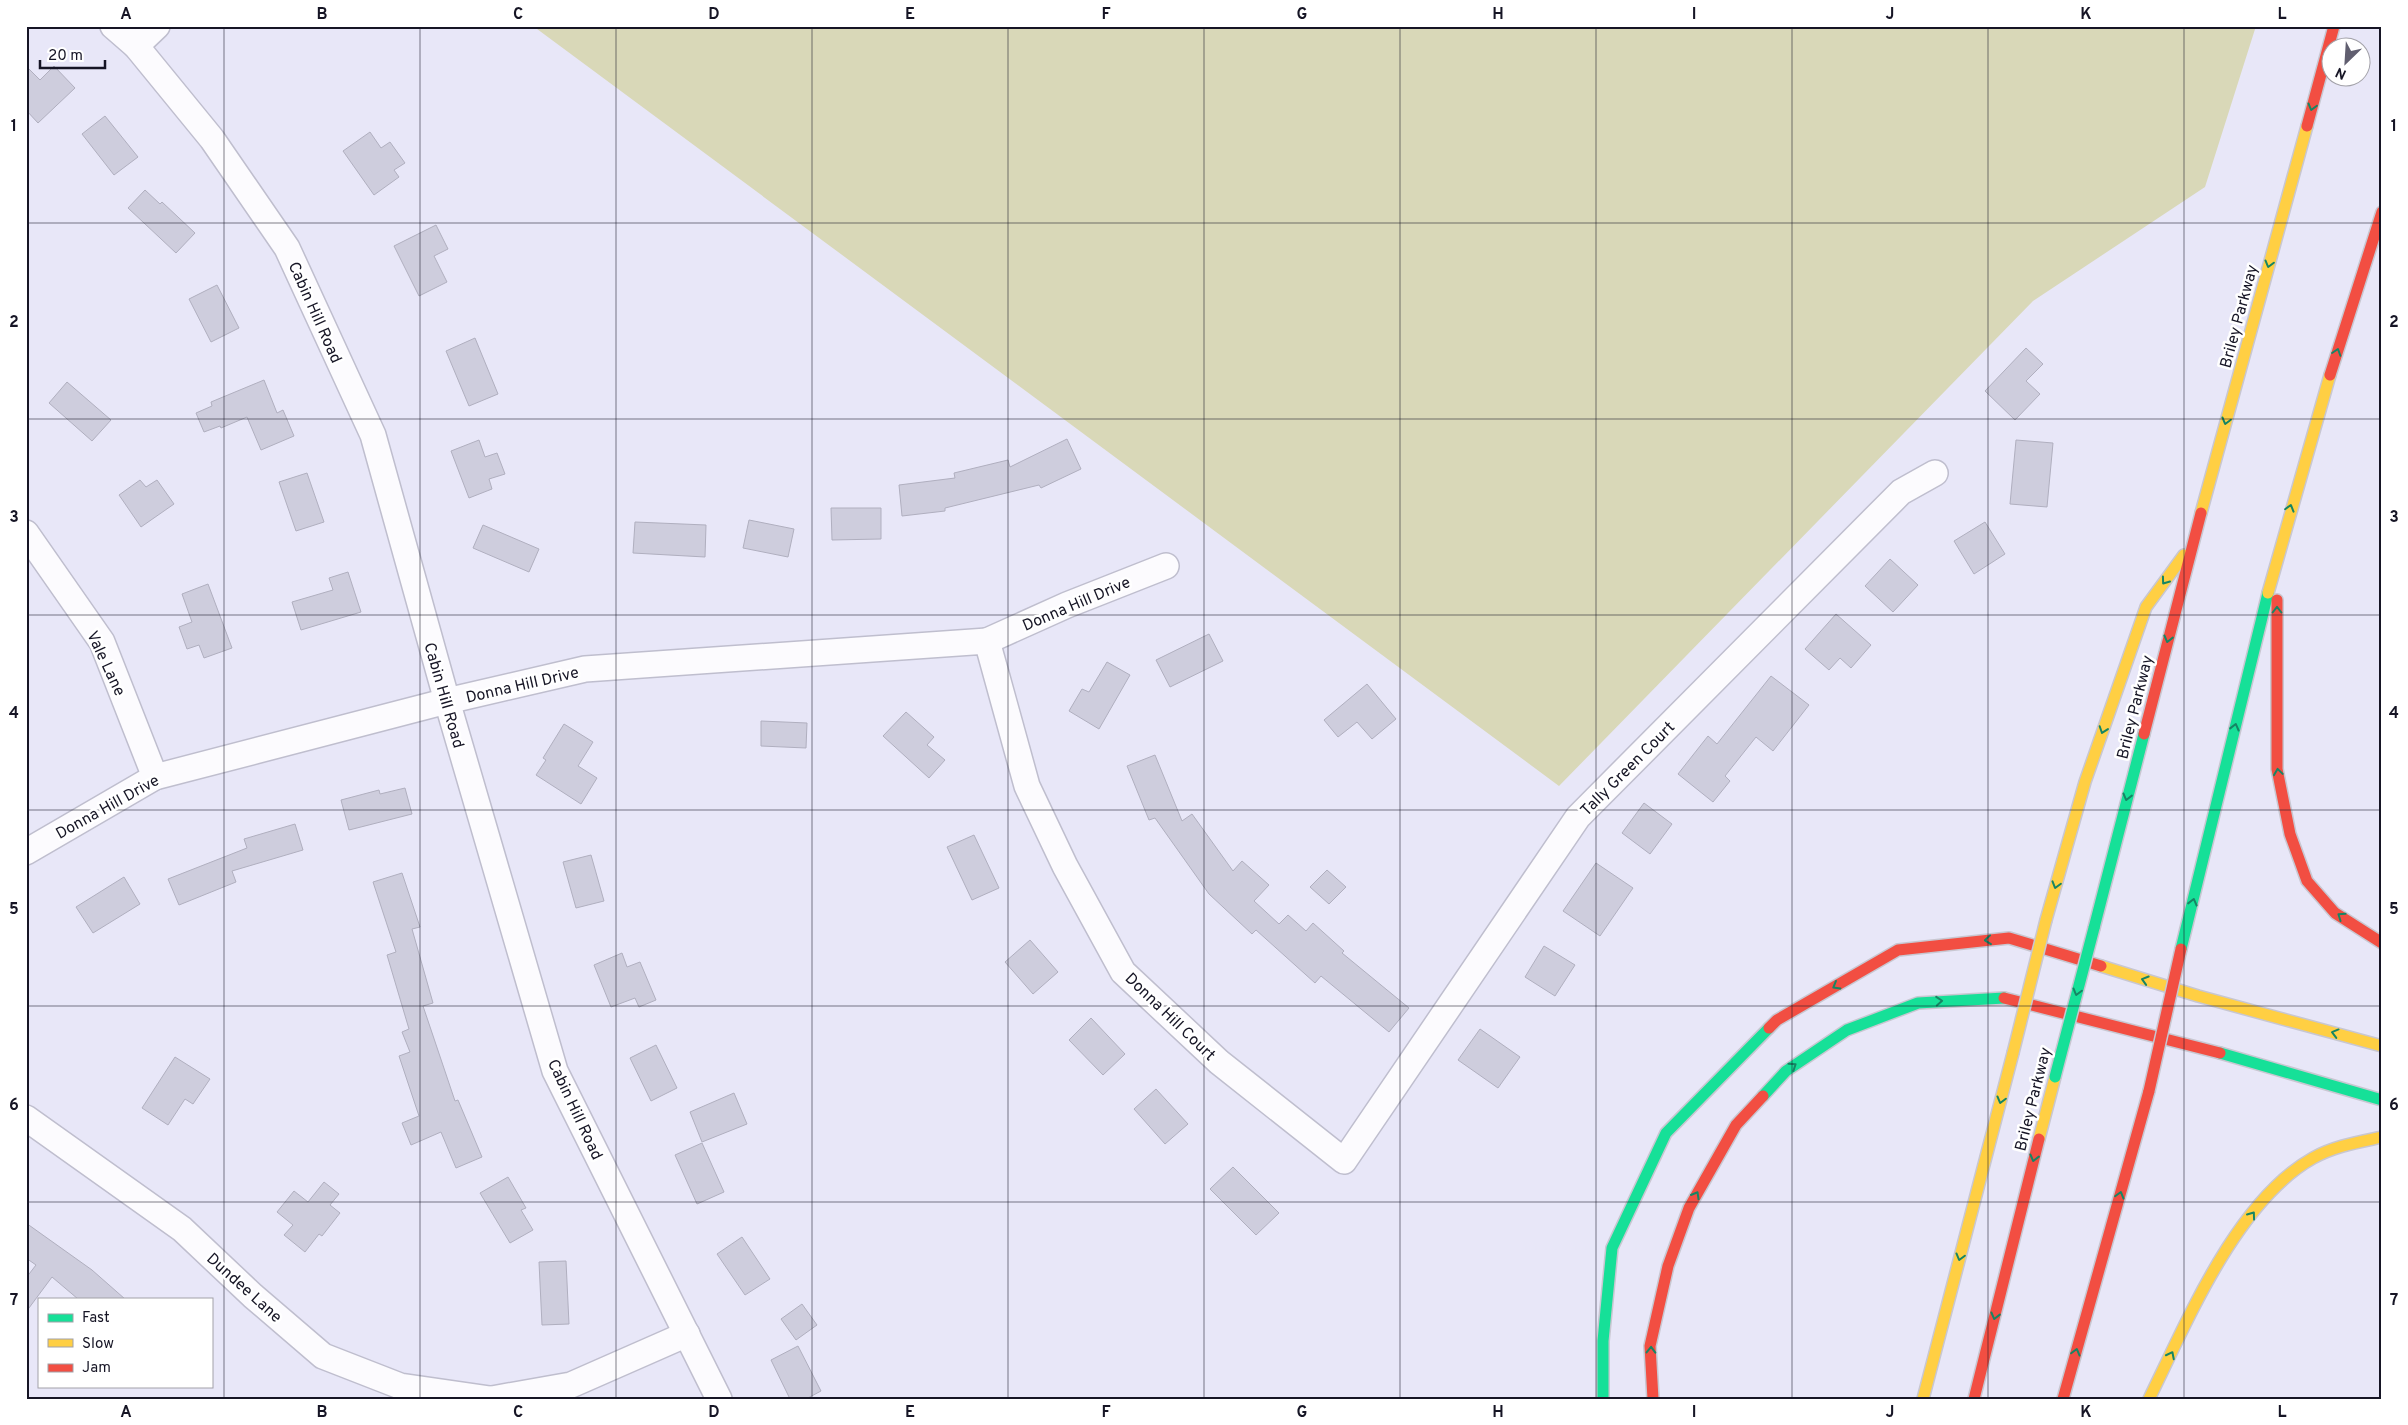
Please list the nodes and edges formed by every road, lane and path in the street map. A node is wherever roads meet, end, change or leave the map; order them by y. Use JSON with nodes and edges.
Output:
{"nodes":[{"id":1,"x":113,"y":26,"type":"edge"},
{"id":2,"x":157,"y":26,"type":"edge"},
{"id":3,"x":2334,"y":26,"type":"edge"},
{"id":4,"x":136,"y":46,"type":"junction"},
{"id":5,"x":2382,"y":212,"type":"edge"},
{"id":6,"x":1935,"y":473,"type":"dead end"},
{"id":7,"x":26,"y":533,"type":"edge"},
{"id":8,"x":2193,"y":541,"type":"junction"},
{"id":9,"x":2277,"y":555,"type":"junction"},
{"id":10,"x":1166,"y":566,"type":"dead end"},
{"id":11,"x":987,"y":641,"type":"junction"},
{"id":12,"x":447,"y":701,"type":"junction"},
{"id":13,"x":155,"y":776,"type":"junction"},
{"id":14,"x":26,"y":852,"type":"edge"},
{"id":15,"x":2382,"y":943,"type":"edge"},
{"id":16,"x":2382,"y":1046,"type":"edge"},
{"id":17,"x":2382,"y":1100,"type":"edge"},
{"id":18,"x":1375,"y":1114,"type":"joint"},
{"id":19,"x":26,"y":1118,"type":"edge"},
{"id":20,"x":2382,"y":1138,"type":"edge"},
{"id":21,"x":687,"y":1334,"type":"junction"},
{"id":22,"x":491,"y":1399,"type":"edge"},
{"id":23,"x":719,"y":1399,"type":"edge"},
{"id":24,"x":1603,"y":1399,"type":"edge"},
{"id":25,"x":1653,"y":1399,"type":"edge"},
{"id":26,"x":1923,"y":1399,"type":"edge"},
{"id":27,"x":1974,"y":1399,"type":"edge"},
{"id":28,"x":2063,"y":1399,"type":"edge"},
{"id":29,"x":2149,"y":1399,"type":"edge"}],
"edges":[{"from":1,"to":4,"type":"street","name":"Cabin Hill Road"},
{"from":2,"to":4,"type":"street"},
{"from":3,"to":8,"type":"highway","name":"Briley Parkway","one_way":true},
{"from":4,"to":12,"type":"street","name":"Cabin Hill Road"},
{"from":9,"to":5,"type":"highway","one_way":true},
{"from":6,"to":18,"type":"street","name":"Tally Green Court"},
{"from":7,"to":13,"type":"street","name":"Vale Lane"},
{"from":8,"to":26,"type":"highway","one_way":true,"bridge":true},
{"from":8,"to":27,"type":"highway","name":"Briley Parkway","one_way":true,"bridge":true},
{"from":15,"to":9,"type":"highway","one_way":true},
{"from":28,"to":9,"type":"highway","one_way":true,"bridge":true},
{"from":10,"to":11,"type":"street","name":"Donna Hill Drive"},
{"from":11,"to":12,"type":"street","name":"Donna Hill Drive"},
{"from":11,"to":18,"type":"street","name":"Donna Hill Court"},
{"from":12,"to":13,"type":"street","name":"Donna Hill Drive"},
{"from":12,"to":21,"type":"street","name":"Cabin Hill Road"},
{"from":13,"to":14,"type":"street","name":"Donna Hill Drive"},
{"from":16,"to":24,"type":"highway","one_way":true},
{"from":25,"to":17,"type":"highway","one_way":true},
{"from":19,"to":22,"type":"street","name":"Dundee Lane"},
{"from":29,"to":20,"type":"highway","one_way":true},
{"from":21,"to":22,"type":"street","name":"Dundee Lane"},
{"from":21,"to":23,"type":"street","name":"Cabin Hill Road"}]}
